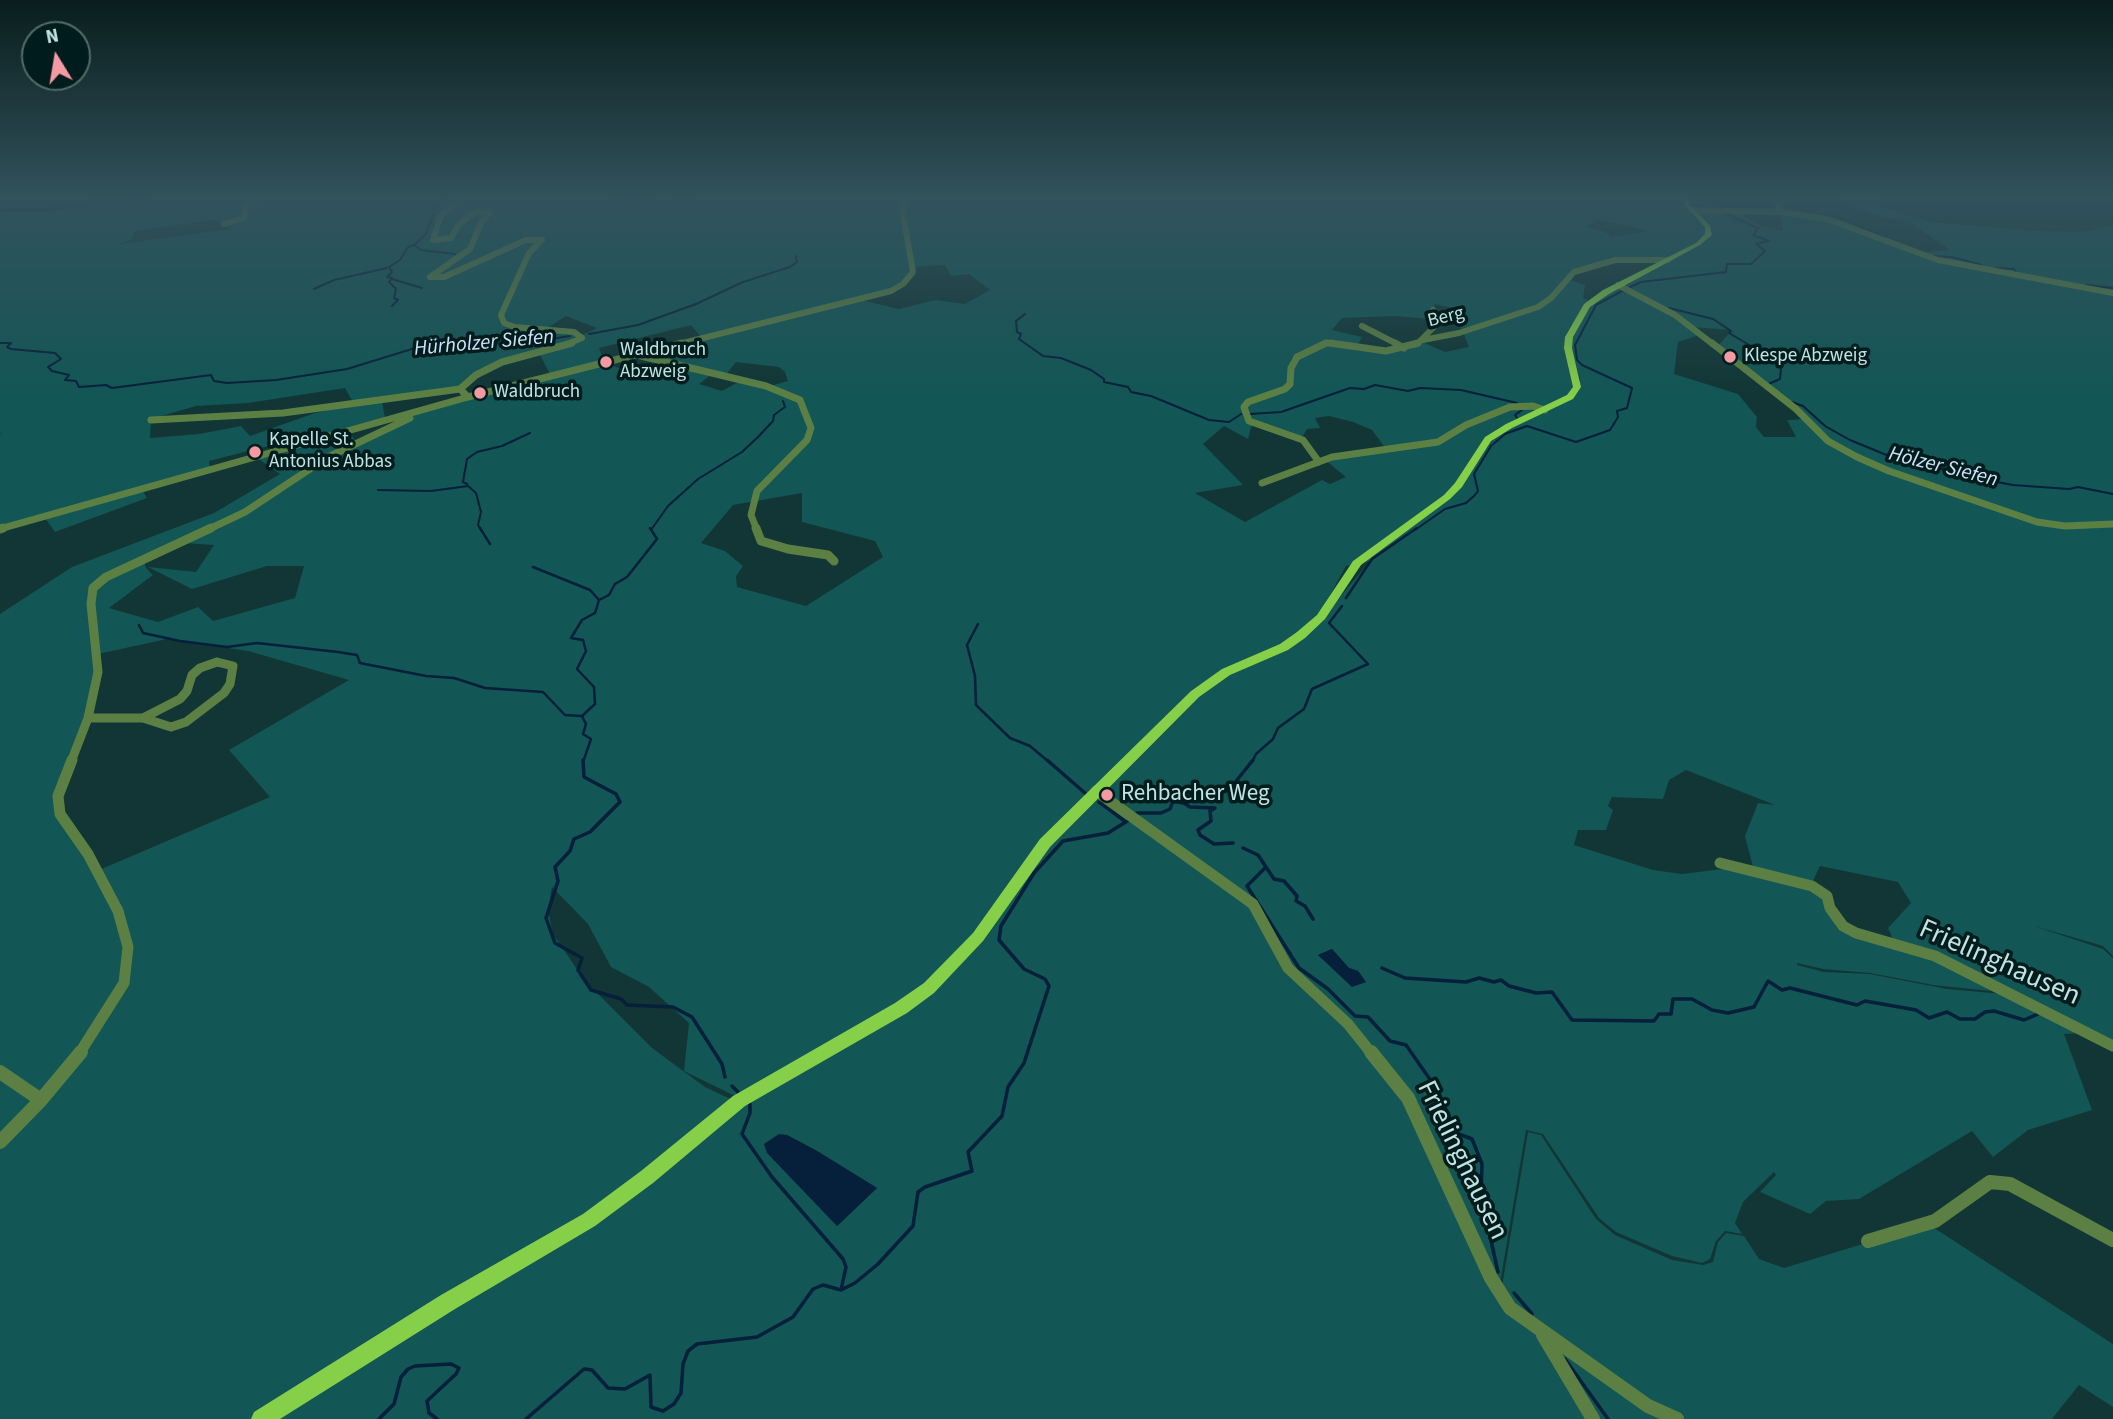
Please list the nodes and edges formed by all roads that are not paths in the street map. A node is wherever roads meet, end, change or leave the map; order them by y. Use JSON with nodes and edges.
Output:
{"nodes":[{"id":1,"x":450,"y":263,"type":"edge"},
{"id":2,"x":475,"y":263,"type":"edge"},
{"id":3,"x":524,"y":263,"type":"edge"},
{"id":4,"x":911,"y":263,"type":"edge"},
{"id":5,"x":1604,"y":263,"type":"edge"},
{"id":6,"x":1662,"y":263,"type":"edge"},
{"id":7,"x":1949,"y":263,"type":"edge"},
{"id":8,"x":1618,"y":285,"type":"junction"},
{"id":9,"x":2113,"y":293,"type":"edge"},
{"id":10,"x":1433,"y":310,"type":"dead end"},
{"id":11,"x":1362,"y":326,"type":"dead end"},
{"id":12,"x":1423,"y":340,"type":"junction"},
{"id":13,"x":1405,"y":348,"type":"junction"},
{"id":14,"x":637,"y":355,"type":"junction"},
{"id":15,"x":460,"y":389,"type":"junction"},
{"id":16,"x":468,"y":397,"type":"junction"},
{"id":17,"x":427,"y":408,"type":"junction"},
{"id":18,"x":1545,"y":410,"type":"junction"},
{"id":19,"x":150,"y":420,"type":"dead end"},
{"id":20,"x":1319,"y":462,"type":"junction"},
{"id":21,"x":1262,"y":483,"type":"dead end"},
{"id":22,"x":2113,"y":524,"type":"edge"},
{"id":23,"x":0,"y":529,"type":"edge"},
{"id":24,"x":834,"y":561,"type":"dead end"},
{"id":25,"x":88,"y":718,"type":"junction"},
{"id":26,"x":143,"y":718,"type":"junction"},
{"id":27,"x":1096,"y":791,"type":"junction"},
{"id":28,"x":1720,"y":863,"type":"dead end"},
{"id":29,"x":2113,"y":1046,"type":"edge"},
{"id":30,"x":0,"y":1072,"type":"edge"},
{"id":31,"x":41,"y":1100,"type":"junction"},
{"id":32,"x":0,"y":1142,"type":"edge"},
{"id":33,"x":2113,"y":1240,"type":"edge"},
{"id":34,"x":1868,"y":1241,"type":"dead end"},
{"id":35,"x":1541,"y":1332,"type":"junction"},
{"id":36,"x":261,"y":1419,"type":"edge"},
{"id":37,"x":1593,"y":1419,"type":"edge"},
{"id":38,"x":1677,"y":1419,"type":"edge"}],
"edges":[{"from":1,"to":2,"type":"street"},
{"from":3,"to":15,"type":"street"},
{"from":4,"to":14,"type":"street"},
{"from":5,"to":12,"type":"street","name":"Berg"},
{"from":6,"to":8,"type":"main road"},
{"from":7,"to":9,"type":"street"},
{"from":8,"to":18,"type":"main road"},
{"from":8,"to":22,"type":"street"},
{"from":10,"to":12,"type":"street","name":"Berg"},
{"from":11,"to":13,"type":"street","name":"Berg"},
{"from":12,"to":13,"type":"street","name":"Berg"},
{"from":13,"to":20,"type":"street","name":"Berg"},
{"from":14,"to":16,"type":"street"},
{"from":14,"to":24,"type":"street"},
{"from":15,"to":16,"type":"street"},
{"from":15,"to":19,"type":"street"},
{"from":16,"to":17,"type":"street"},
{"from":17,"to":23,"type":"street"},
{"from":17,"to":25,"type":"street"},
{"from":18,"to":20,"type":"street"},
{"from":18,"to":27,"type":"main road"},
{"from":20,"to":21,"type":"street"},
{"from":25,"to":26,"type":"street"},
{"from":25,"to":31,"type":"street"},
{"from":26,"to":26,"type":"street"},
{"from":27,"to":35,"type":"street","name":"Frielinghausen"},
{"from":27,"to":36,"type":"main road"},
{"from":28,"to":29,"type":"street","name":"Frielinghausen"},
{"from":30,"to":31,"type":"street"},
{"from":31,"to":32,"type":"street"},
{"from":33,"to":34,"type":"street"},
{"from":35,"to":37,"type":"street"},
{"from":35,"to":38,"type":"street","name":"Frielinghausen"}]}
